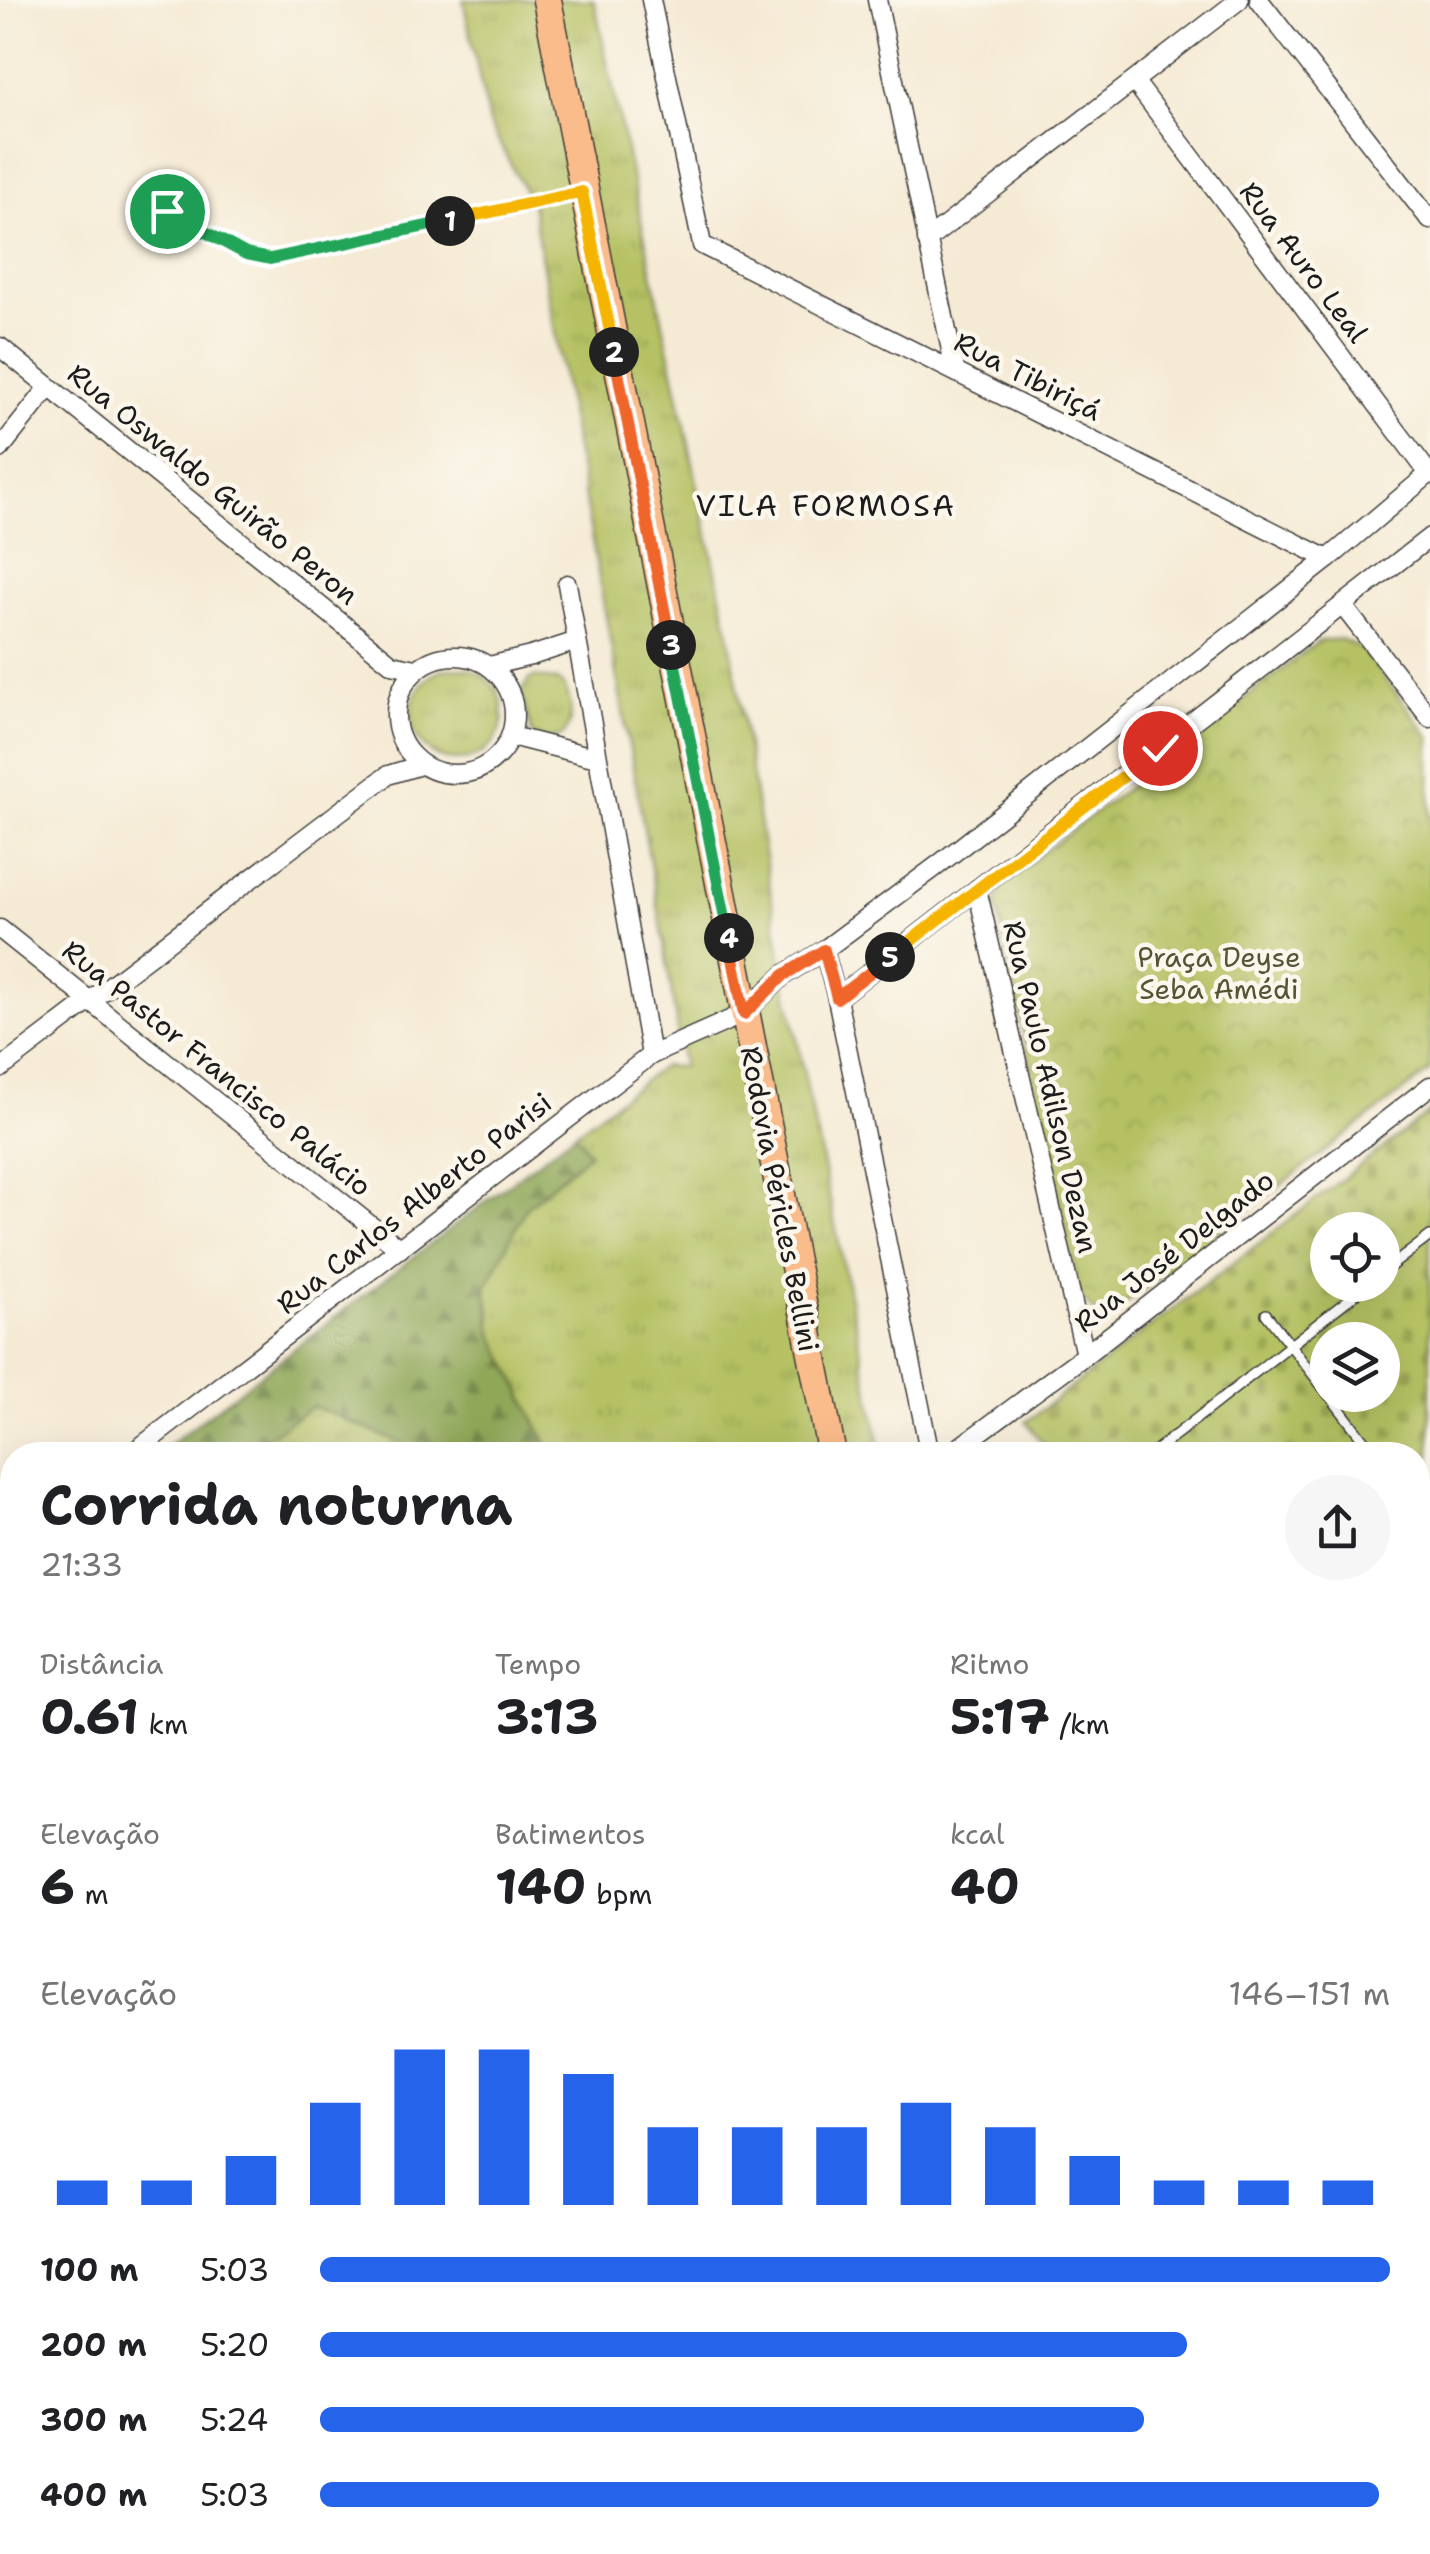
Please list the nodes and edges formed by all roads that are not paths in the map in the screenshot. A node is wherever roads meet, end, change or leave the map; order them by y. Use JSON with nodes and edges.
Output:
{"nodes":[{"id":1,"x":547,"y":0,"type":"edge"},
{"id":2,"x":651,"y":0,"type":"edge"},
{"id":3,"x":878,"y":0,"type":"edge"},
{"id":4,"x":1239,"y":0,"type":"edge"},
{"id":5,"x":1260,"y":0,"type":"edge"},
{"id":6,"x":1135,"y":82,"type":"junction"},
{"id":7,"x":582,"y":192,"type":"junction"},
{"id":8,"x":167,"y":211,"type":"dead end"},
{"id":9,"x":1430,"y":220,"type":"edge"},
{"id":10,"x":926,"y":240,"type":"junction"},
{"id":11,"x":0,"y":347,"type":"edge"},
{"id":12,"x":955,"y":370,"type":"junction"},
{"id":13,"x":49,"y":388,"type":"junction"},
{"id":14,"x":0,"y":448,"type":"edge"},
{"id":15,"x":1430,"y":474,"type":"edge"},
{"id":16,"x":1430,"y":537,"type":"edge"},
{"id":17,"x":1328,"y":558,"type":"junction"},
{"id":18,"x":567,"y":584,"type":"dead end"},
{"id":19,"x":1343,"y":606,"type":"junction"},
{"id":20,"x":577,"y":640,"type":"junction"},
{"id":21,"x":392,"y":664,"type":"junction"},
{"id":22,"x":489,"y":666,"type":"junction"},
{"id":23,"x":416,"y":670,"type":"junction"},
{"id":24,"x":401,"y":689,"type":"junction"},
{"id":25,"x":1430,"y":718,"type":"edge"},
{"id":26,"x":511,"y":736,"type":"junction"},
{"id":27,"x":402,"y":744,"type":"junction"},
{"id":28,"x":597,"y":758,"type":"junction"},
{"id":29,"x":421,"y":765,"type":"junction"},
{"id":30,"x":388,"y":775,"type":"junction"},
{"id":31,"x":977,"y":889,"type":"junction"},
{"id":32,"x":0,"y":930,"type":"edge"},
{"id":33,"x":824,"y":950,"type":"junction"},
{"id":34,"x":837,"y":998,"type":"junction"},
{"id":35,"x":90,"y":1002,"type":"junction"},
{"id":36,"x":744,"y":1014,"type":"junction"},
{"id":37,"x":651,"y":1054,"type":"junction"},
{"id":38,"x":0,"y":1069,"type":"edge"},
{"id":39,"x":1430,"y":1086,"type":"edge"},
{"id":40,"x":1430,"y":1236,"type":"edge"},
{"id":41,"x":400,"y":1248,"type":"junction"},
{"id":42,"x":1400,"y":1259,"type":"edge"},
{"id":43,"x":1345,"y":1302,"type":"edge"},
{"id":44,"x":1266,"y":1314,"type":"dead end"},
{"id":45,"x":1290,"y":1345,"type":"junction"},
{"id":46,"x":1085,"y":1356,"type":"junction"},
{"id":47,"x":1310,"y":1371,"type":"edge"},
{"id":48,"x":1342,"y":1412,"type":"edge"},
{"id":49,"x":147,"y":1442,"type":"edge"},
{"id":50,"x":829,"y":1442,"type":"edge"},
{"id":51,"x":927,"y":1442,"type":"edge"},
{"id":52,"x":967,"y":1442,"type":"edge"},
{"id":53,"x":1167,"y":1442,"type":"edge"},
{"id":54,"x":1365,"y":1442,"type":"edge"}],
"edges":[{"from":1,"to":7,"type":"main road","name":"Rodovia Péricles Bellini"},
{"from":2,"to":12,"type":"street","name":"Rua Tibiriçá"},
{"from":3,"to":10,"type":"street"},
{"from":4,"to":6,"type":"street"},
{"from":5,"to":9,"type":"street"},
{"from":6,"to":10,"type":"street"},
{"from":6,"to":15,"type":"street","name":"Rua Auro Leal"},
{"from":7,"to":8,"type":"lane"},
{"from":7,"to":36,"type":"main road","name":"Rodovia Péricles Bellini"},
{"from":10,"to":12,"type":"street"},
{"from":11,"to":13,"type":"street","name":"Rua Oswaldo Guirão Peron"},
{"from":12,"to":17,"type":"street","name":"Rua Tibiriçá"},
{"from":13,"to":14,"type":"street"},
{"from":13,"to":21,"type":"street","name":"Rua Oswaldo Guirão Peron"},
{"from":15,"to":17,"type":"street"},
{"from":16,"to":19,"type":"street"},
{"from":17,"to":33,"type":"street"},
{"from":18,"to":20,"type":"street"},
{"from":19,"to":25,"type":"street"},
{"from":19,"to":31,"type":"street"},
{"from":20,"to":22,"type":"street"},
{"from":20,"to":28,"type":"street"},
{"from":21,"to":23,"type":"street","name":"Rua Oswaldo Guirão Peron"},
{"from":21,"to":24,"type":"street"},
{"from":22,"to":23,"type":"street"},
{"from":22,"to":26,"type":"street"},
{"from":23,"to":24,"type":"street"},
{"from":24,"to":27,"type":"street"},
{"from":26,"to":28,"type":"street"},
{"from":26,"to":29,"type":"street"},
{"from":27,"to":29,"type":"street"},
{"from":27,"to":30,"type":"street"},
{"from":28,"to":37,"type":"street"},
{"from":29,"to":30,"type":"street"},
{"from":30,"to":35,"type":"street"},
{"from":31,"to":34,"type":"street"},
{"from":31,"to":46,"type":"street","name":"Rua Paulo Adilson Dezan"},
{"from":32,"to":35,"type":"street","name":"Rua Pastor Francisco Palácio"},
{"from":33,"to":34,"type":"street"},
{"from":33,"to":36,"type":"street"},
{"from":34,"to":51,"type":"street"},
{"from":35,"to":38,"type":"street"},
{"from":35,"to":41,"type":"street","name":"Rua Pastor Francisco Palácio"},
{"from":36,"to":37,"type":"street","name":"Rua Carlos Alberto Parisi"},
{"from":36,"to":50,"type":"main road","name":"Rodovia Péricles Bellini"},
{"from":37,"to":41,"type":"street","name":"Rua Carlos Alberto Parisi"},
{"from":39,"to":46,"type":"street","name":"Rua José Delgado"},
{"from":40,"to":42,"type":"lane"},
{"from":41,"to":49,"type":"street","name":"Rua Carlos Alberto Parisi"},
{"from":43,"to":45,"type":"lane"},
{"from":44,"to":45,"type":"lane"},
{"from":45,"to":47,"type":"lane"},
{"from":45,"to":53,"type":"lane"},
{"from":46,"to":52,"type":"street","name":"Rua José Delgado"},
{"from":48,"to":54,"type":"lane"}]}
